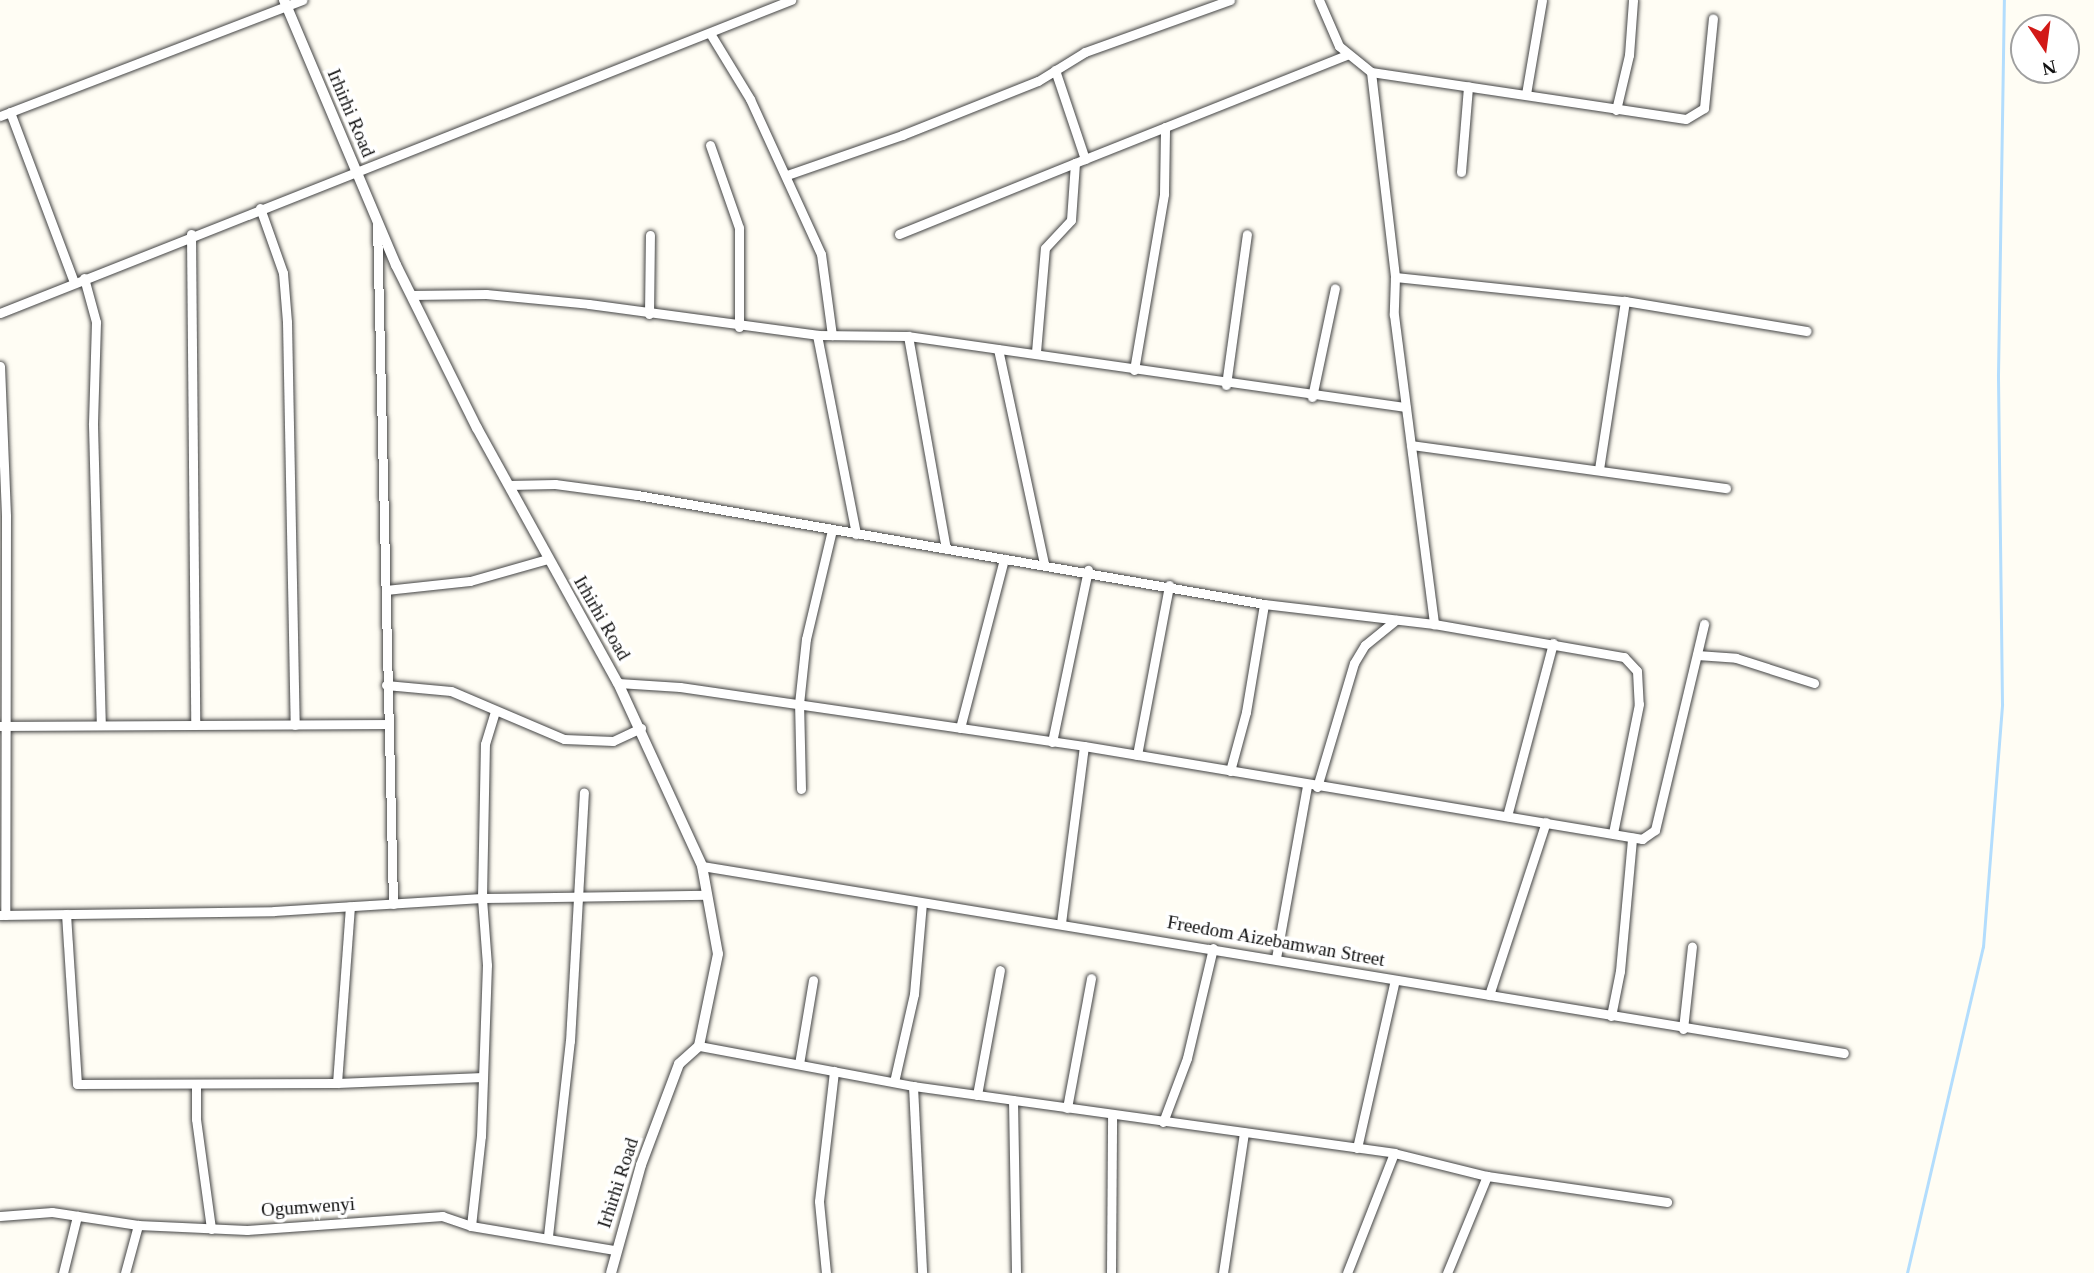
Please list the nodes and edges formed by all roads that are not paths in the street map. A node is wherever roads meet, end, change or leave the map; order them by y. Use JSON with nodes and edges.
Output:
{"nodes":[{"id":1,"x":302,"y":0,"type":"edge"},
{"id":2,"x":792,"y":0,"type":"edge"},
{"id":3,"x":1230,"y":0,"type":"edge"},
{"id":4,"x":1319,"y":0,"type":"edge"},
{"id":5,"x":1542,"y":0,"type":"edge"},
{"id":6,"x":1633,"y":0,"type":"edge"},
{"id":7,"x":285,"y":3,"type":"edge"},
{"id":8,"x":1713,"y":18,"type":"dead end"},
{"id":9,"x":711,"y":35,"type":"junction"},
{"id":10,"x":1346,"y":55,"type":"junction"},
{"id":11,"x":1055,"y":70,"type":"junction"},
{"id":12,"x":1371,"y":72,"type":"junction"},
{"id":13,"x":1468,"y":86,"type":"junction"},
{"id":14,"x":1526,"y":94,"type":"junction"},
{"id":15,"x":1616,"y":110,"type":"junction"},
{"id":16,"x":10,"y":112,"type":"junction"},
{"id":17,"x":0,"y":116,"type":"edge"},
{"id":18,"x":1165,"y":127,"type":"junction"},
{"id":19,"x":710,"y":145,"type":"dead end"},
{"id":20,"x":1085,"y":159,"type":"junction"},
{"id":21,"x":1075,"y":163,"type":"junction"},
{"id":22,"x":356,"y":170,"type":"junction"},
{"id":23,"x":1461,"y":172,"type":"dead end"},
{"id":24,"x":787,"y":175,"type":"junction"},
{"id":25,"x":260,"y":208,"type":"junction"},
{"id":26,"x":377,"y":222,"type":"junction"},
{"id":27,"x":191,"y":234,"type":"junction"},
{"id":28,"x":899,"y":234,"type":"dead end"},
{"id":29,"x":1247,"y":234,"type":"dead end"},
{"id":30,"x":650,"y":235,"type":"dead end"},
{"id":31,"x":1395,"y":277,"type":"junction"},
{"id":32,"x":84,"y":278,"type":"junction"},
{"id":33,"x":74,"y":282,"type":"junction"},
{"id":34,"x":1335,"y":288,"type":"dead end"},
{"id":35,"x":411,"y":295,"type":"junction"},
{"id":36,"x":1625,"y":301,"type":"junction"},
{"id":37,"x":0,"y":313,"type":"edge"},
{"id":38,"x":649,"y":314,"type":"junction"},
{"id":39,"x":739,"y":327,"type":"junction"},
{"id":40,"x":1807,"y":331,"type":"dead end"},
{"id":41,"x":817,"y":335,"type":"junction"},
{"id":42,"x":832,"y":335,"type":"junction"},
{"id":43,"x":908,"y":336,"type":"junction"},
{"id":44,"x":998,"y":349,"type":"junction"},
{"id":45,"x":1035,"y":352,"type":"junction"},
{"id":46,"x":0,"y":366,"type":"edge"},
{"id":47,"x":1134,"y":370,"type":"junction"},
{"id":48,"x":1226,"y":385,"type":"junction"},
{"id":49,"x":1312,"y":397,"type":"junction"},
{"id":50,"x":1405,"y":407,"type":"junction"},
{"id":51,"x":1,"y":437,"type":"edge"},
{"id":52,"x":1411,"y":445,"type":"junction"},
{"id":53,"x":1599,"y":469,"type":"junction"},
{"id":54,"x":509,"y":485,"type":"junction"},
{"id":55,"x":1726,"y":488,"type":"dead end"},
{"id":56,"x":832,"y":530,"type":"junction"},
{"id":57,"x":856,"y":534,"type":"junction"},
{"id":58,"x":3,"y":541,"type":"edge"},
{"id":59,"x":946,"y":549,"type":"junction"},
{"id":60,"x":548,"y":559,"type":"junction"},
{"id":61,"x":1004,"y":559,"type":"junction"},
{"id":62,"x":1044,"y":564,"type":"junction"},
{"id":63,"x":1088,"y":570,"type":"junction"},
{"id":64,"x":1169,"y":585,"type":"junction"},
{"id":65,"x":386,"y":590,"type":"junction"},
{"id":66,"x":1264,"y":604,"type":"junction"},
{"id":67,"x":1396,"y":620,"type":"junction"},
{"id":68,"x":1434,"y":624,"type":"junction"},
{"id":69,"x":1704,"y":624,"type":"dead end"},
{"id":70,"x":3,"y":632,"type":"edge"},
{"id":71,"x":1553,"y":643,"type":"junction"},
{"id":72,"x":1697,"y":655,"type":"junction"},
{"id":73,"x":618,"y":682,"type":"junction"},
{"id":74,"x":1814,"y":683,"type":"dead end"},
{"id":75,"x":386,"y":685,"type":"junction"},
{"id":76,"x":799,"y":704,"type":"junction"},
{"id":77,"x":495,"y":711,"type":"junction"},
{"id":78,"x":387,"y":724,"type":"junction"},
{"id":79,"x":101,"y":725,"type":"junction"},
{"id":80,"x":195,"y":725,"type":"junction"},
{"id":81,"x":295,"y":725,"type":"junction"},
{"id":82,"x":3,"y":726,"type":"edge"},
{"id":83,"x":641,"y":728,"type":"junction"},
{"id":84,"x":960,"y":728,"type":"junction"},
{"id":85,"x":1052,"y":742,"type":"junction"},
{"id":86,"x":1084,"y":746,"type":"junction"},
{"id":87,"x":1137,"y":755,"type":"junction"},
{"id":88,"x":1230,"y":771,"type":"junction"},
{"id":89,"x":1312,"y":786,"type":"junction"},
{"id":90,"x":801,"y":789,"type":"dead end"},
{"id":91,"x":584,"y":792,"type":"dead end"},
{"id":92,"x":1507,"y":816,"type":"junction"},
{"id":93,"x":1546,"y":822,"type":"junction"},
{"id":94,"x":1613,"y":833,"type":"junction"},
{"id":95,"x":1632,"y":838,"type":"junction"},
{"id":96,"x":702,"y":866,"type":"junction"},
{"id":97,"x":708,"y":895,"type":"junction"},
{"id":98,"x":578,"y":897,"type":"junction"},
{"id":99,"x":482,"y":898,"type":"junction"},
{"id":100,"x":922,"y":903,"type":"junction"},
{"id":101,"x":393,"y":904,"type":"junction"},
{"id":102,"x":350,"y":906,"type":"junction"},
{"id":103,"x":66,"y":914,"type":"junction"},
{"id":104,"x":2,"y":915,"type":"edge"},
{"id":105,"x":1061,"y":923,"type":"junction"},
{"id":106,"x":1692,"y":946,"type":"dead end"},
{"id":107,"x":1213,"y":948,"type":"junction"},
{"id":108,"x":1276,"y":958,"type":"junction"},
{"id":109,"x":1000,"y":970,"type":"dead end"},
{"id":110,"x":1091,"y":978,"type":"dead end"},
{"id":111,"x":813,"y":980,"type":"dead end"},
{"id":112,"x":1395,"y":980,"type":"junction"},
{"id":113,"x":1489,"y":995,"type":"junction"},
{"id":114,"x":1611,"y":1016,"type":"junction"},
{"id":115,"x":1683,"y":1029,"type":"junction"},
{"id":116,"x":699,"y":1046,"type":"junction"},
{"id":117,"x":1844,"y":1053,"type":"dead end"},
{"id":118,"x":799,"y":1064,"type":"junction"},
{"id":119,"x":834,"y":1071,"type":"junction"},
{"id":120,"x":483,"y":1077,"type":"junction"},
{"id":121,"x":894,"y":1082,"type":"junction"},
{"id":122,"x":337,"y":1083,"type":"junction"},
{"id":123,"x":196,"y":1084,"type":"junction"},
{"id":124,"x":913,"y":1086,"type":"junction"},
{"id":125,"x":977,"y":1095,"type":"junction"},
{"id":126,"x":1013,"y":1100,"type":"junction"},
{"id":127,"x":1067,"y":1108,"type":"junction"},
{"id":128,"x":1112,"y":1114,"type":"junction"},
{"id":129,"x":1163,"y":1122,"type":"junction"},
{"id":130,"x":1244,"y":1133,"type":"junction"},
{"id":131,"x":1357,"y":1148,"type":"junction"},
{"id":132,"x":1394,"y":1153,"type":"junction"},
{"id":133,"x":1487,"y":1175,"type":"junction"},
{"id":134,"x":1667,"y":1202,"type":"dead end"},
{"id":135,"x":0,"y":1216,"type":"edge"},
{"id":136,"x":77,"y":1216,"type":"junction"},
{"id":137,"x":138,"y":1225,"type":"junction"},
{"id":138,"x":471,"y":1226,"type":"junction"},
{"id":139,"x":211,"y":1229,"type":"junction"},
{"id":140,"x":548,"y":1236,"type":"junction"},
{"id":141,"x":615,"y":1250,"type":"junction"},
{"id":142,"x":64,"y":1273,"type":"edge"},
{"id":143,"x":125,"y":1273,"type":"edge"},
{"id":144,"x":611,"y":1273,"type":"edge"},
{"id":145,"x":826,"y":1273,"type":"edge"},
{"id":146,"x":922,"y":1273,"type":"edge"},
{"id":147,"x":1016,"y":1273,"type":"edge"},
{"id":148,"x":1111,"y":1273,"type":"edge"},
{"id":149,"x":1223,"y":1273,"type":"edge"},
{"id":150,"x":1347,"y":1273,"type":"edge"},
{"id":151,"x":1447,"y":1273,"type":"edge"}],
"edges":[{"from":1,"to":7,"type":"street"},
{"from":2,"to":9,"type":"street"},
{"from":3,"to":11,"type":"street"},
{"from":4,"to":10,"type":"street"},
{"from":5,"to":14,"type":"street"},
{"from":6,"to":15,"type":"street"},
{"from":7,"to":16,"type":"street"},
{"from":7,"to":22,"type":"street","name":"Irhirhi Road"},
{"from":8,"to":15,"type":"street"},
{"from":9,"to":22,"type":"street"},
{"from":9,"to":24,"type":"street"},
{"from":10,"to":12,"type":"street"},
{"from":10,"to":18,"type":"street"},
{"from":11,"to":20,"type":"street"},
{"from":11,"to":24,"type":"street"},
{"from":12,"to":13,"type":"street"},
{"from":12,"to":31,"type":"street"},
{"from":13,"to":14,"type":"street"},
{"from":13,"to":23,"type":"street"},
{"from":14,"to":15,"type":"street"},
{"from":16,"to":17,"type":"street"},
{"from":16,"to":33,"type":"street"},
{"from":18,"to":20,"type":"street"},
{"from":18,"to":47,"type":"street"},
{"from":19,"to":39,"type":"street"},
{"from":20,"to":21,"type":"street"},
{"from":21,"to":28,"type":"street"},
{"from":21,"to":45,"type":"street"},
{"from":22,"to":25,"type":"street"},
{"from":22,"to":26,"type":"street","name":"Irhirhi Road"},
{"from":24,"to":42,"type":"street"},
{"from":25,"to":27,"type":"street"},
{"from":25,"to":81,"type":"street"},
{"from":26,"to":35,"type":"street","name":"Irhirhi Road"},
{"from":26,"to":65,"type":"street"},
{"from":27,"to":32,"type":"street"},
{"from":27,"to":80,"type":"street"},
{"from":29,"to":48,"type":"street"},
{"from":30,"to":38,"type":"street"},
{"from":31,"to":36,"type":"street"},
{"from":31,"to":50,"type":"street"},
{"from":32,"to":33,"type":"street"},
{"from":32,"to":79,"type":"street"},
{"from":33,"to":37,"type":"street"},
{"from":34,"to":49,"type":"street"},
{"from":35,"to":38,"type":"street"},
{"from":35,"to":54,"type":"street","name":"Irhirhi Road"},
{"from":36,"to":40,"type":"street"},
{"from":36,"to":53,"type":"street"},
{"from":38,"to":39,"type":"street"},
{"from":39,"to":41,"type":"street"},
{"from":41,"to":42,"type":"street"},
{"from":41,"to":57,"type":"street"},
{"from":42,"to":43,"type":"street"},
{"from":43,"to":44,"type":"street"},
{"from":43,"to":59,"type":"street"},
{"from":44,"to":45,"type":"street"},
{"from":44,"to":62,"type":"street"},
{"from":45,"to":47,"type":"street"},
{"from":46,"to":51,"type":"street"},
{"from":47,"to":48,"type":"street"},
{"from":48,"to":49,"type":"street"},
{"from":49,"to":50,"type":"street"},
{"from":50,"to":52,"type":"street"},
{"from":51,"to":58,"type":"street"},
{"from":52,"to":53,"type":"street"},
{"from":52,"to":68,"type":"street"},
{"from":53,"to":55,"type":"street"},
{"from":54,"to":56,"type":"street"},
{"from":54,"to":60,"type":"street","name":"Irhirhi Road"},
{"from":56,"to":57,"type":"street"},
{"from":56,"to":76,"type":"street"},
{"from":57,"to":59,"type":"street"},
{"from":58,"to":70,"type":"street"},
{"from":59,"to":61,"type":"street"},
{"from":60,"to":65,"type":"street"},
{"from":60,"to":73,"type":"street","name":"Irhirhi Road"},
{"from":61,"to":62,"type":"street"},
{"from":61,"to":84,"type":"street"},
{"from":62,"to":63,"type":"street"},
{"from":63,"to":64,"type":"street"},
{"from":63,"to":85,"type":"street"},
{"from":64,"to":66,"type":"street"},
{"from":64,"to":87,"type":"street"},
{"from":65,"to":75,"type":"street"},
{"from":66,"to":67,"type":"street"},
{"from":66,"to":88,"type":"street"},
{"from":67,"to":68,"type":"street"},
{"from":67,"to":89,"type":"street"},
{"from":68,"to":71,"type":"street"},
{"from":69,"to":72,"type":"street"},
{"from":70,"to":82,"type":"street"},
{"from":71,"to":92,"type":"street"},
{"from":71,"to":94,"type":"street"},
{"from":72,"to":74,"type":"street"},
{"from":72,"to":95,"type":"street"},
{"from":73,"to":76,"type":"street"},
{"from":73,"to":83,"type":"street","name":"Irhirhi Road"},
{"from":75,"to":77,"type":"street"},
{"from":75,"to":78,"type":"street"},
{"from":76,"to":84,"type":"street"},
{"from":76,"to":90,"type":"street"},
{"from":77,"to":83,"type":"street"},
{"from":77,"to":99,"type":"street"},
{"from":78,"to":81,"type":"street"},
{"from":78,"to":101,"type":"street"},
{"from":79,"to":80,"type":"street"},
{"from":79,"to":82,"type":"street"},
{"from":80,"to":81,"type":"street"},
{"from":82,"to":104,"type":"street"},
{"from":83,"to":96,"type":"street","name":"Irhirhi Road"},
{"from":84,"to":85,"type":"street"},
{"from":85,"to":86,"type":"street"},
{"from":86,"to":87,"type":"street"},
{"from":86,"to":105,"type":"street"},
{"from":87,"to":88,"type":"street"},
{"from":88,"to":89,"type":"street"},
{"from":89,"to":92,"type":"street"},
{"from":89,"to":108,"type":"street"},
{"from":91,"to":98,"type":"street"},
{"from":92,"to":93,"type":"street"},
{"from":93,"to":94,"type":"street"},
{"from":93,"to":113,"type":"street"},
{"from":94,"to":95,"type":"street"},
{"from":95,"to":114,"type":"street"},
{"from":96,"to":97,"type":"street","name":"Irhirhi Road"},
{"from":96,"to":100,"type":"street","name":"Freedom Aizebamwan Street"},
{"from":97,"to":98,"type":"street"},
{"from":97,"to":116,"type":"street","name":"Irhirhi Road"},
{"from":98,"to":99,"type":"street"},
{"from":98,"to":140,"type":"street"},
{"from":99,"to":101,"type":"street"},
{"from":99,"to":120,"type":"street"},
{"from":100,"to":105,"type":"street","name":"Freedom Aizebamwan Street"},
{"from":100,"to":121,"type":"street"},
{"from":101,"to":102,"type":"street"},
{"from":102,"to":103,"type":"street"},
{"from":102,"to":122,"type":"street"},
{"from":103,"to":104,"type":"street"},
{"from":103,"to":123,"type":"street"},
{"from":105,"to":107,"type":"street","name":"Freedom Aizebamwan Street"},
{"from":106,"to":115,"type":"street"},
{"from":107,"to":108,"type":"street","name":"Freedom Aizebamwan Street"},
{"from":107,"to":129,"type":"street"},
{"from":108,"to":112,"type":"street","name":"Freedom Aizebamwan Street"},
{"from":109,"to":125,"type":"street"},
{"from":110,"to":127,"type":"street"},
{"from":111,"to":118,"type":"street"},
{"from":112,"to":113,"type":"street","name":"Freedom Aizebamwan Street"},
{"from":112,"to":131,"type":"street"},
{"from":113,"to":114,"type":"street","name":"Freedom Aizebamwan Street"},
{"from":114,"to":115,"type":"street","name":"Freedom Aizebamwan Street"},
{"from":115,"to":117,"type":"street","name":"Freedom Aizebamwan Street"},
{"from":116,"to":118,"type":"street"},
{"from":116,"to":141,"type":"street","name":"Irhirhi Road"},
{"from":118,"to":119,"type":"street"},
{"from":119,"to":121,"type":"street"},
{"from":119,"to":145,"type":"street"},
{"from":120,"to":122,"type":"street"},
{"from":120,"to":138,"type":"street"},
{"from":121,"to":124,"type":"street"},
{"from":122,"to":123,"type":"street"},
{"from":123,"to":139,"type":"street"},
{"from":124,"to":125,"type":"street"},
{"from":124,"to":146,"type":"street"},
{"from":125,"to":126,"type":"street"},
{"from":126,"to":127,"type":"street"},
{"from":126,"to":147,"type":"street"},
{"from":127,"to":128,"type":"street"},
{"from":128,"to":129,"type":"street"},
{"from":128,"to":148,"type":"street"},
{"from":129,"to":130,"type":"street"},
{"from":130,"to":131,"type":"street"},
{"from":130,"to":149,"type":"street"},
{"from":131,"to":132,"type":"street"},
{"from":132,"to":133,"type":"street"},
{"from":132,"to":150,"type":"street"},
{"from":133,"to":134,"type":"street"},
{"from":133,"to":151,"type":"street"},
{"from":135,"to":136,"type":"street","name":"Ogumwenyi"},
{"from":136,"to":137,"type":"street","name":"Ogumwenyi"},
{"from":136,"to":142,"type":"street"},
{"from":137,"to":139,"type":"street","name":"Ogumwenyi"},
{"from":137,"to":143,"type":"street"},
{"from":138,"to":139,"type":"street","name":"Ogumwenyi"},
{"from":138,"to":140,"type":"street","name":"Ogumwenyi"},
{"from":140,"to":141,"type":"street","name":"Ogumwenyi"},
{"from":141,"to":144,"type":"street","name":"Irhirhi Road"}]}
